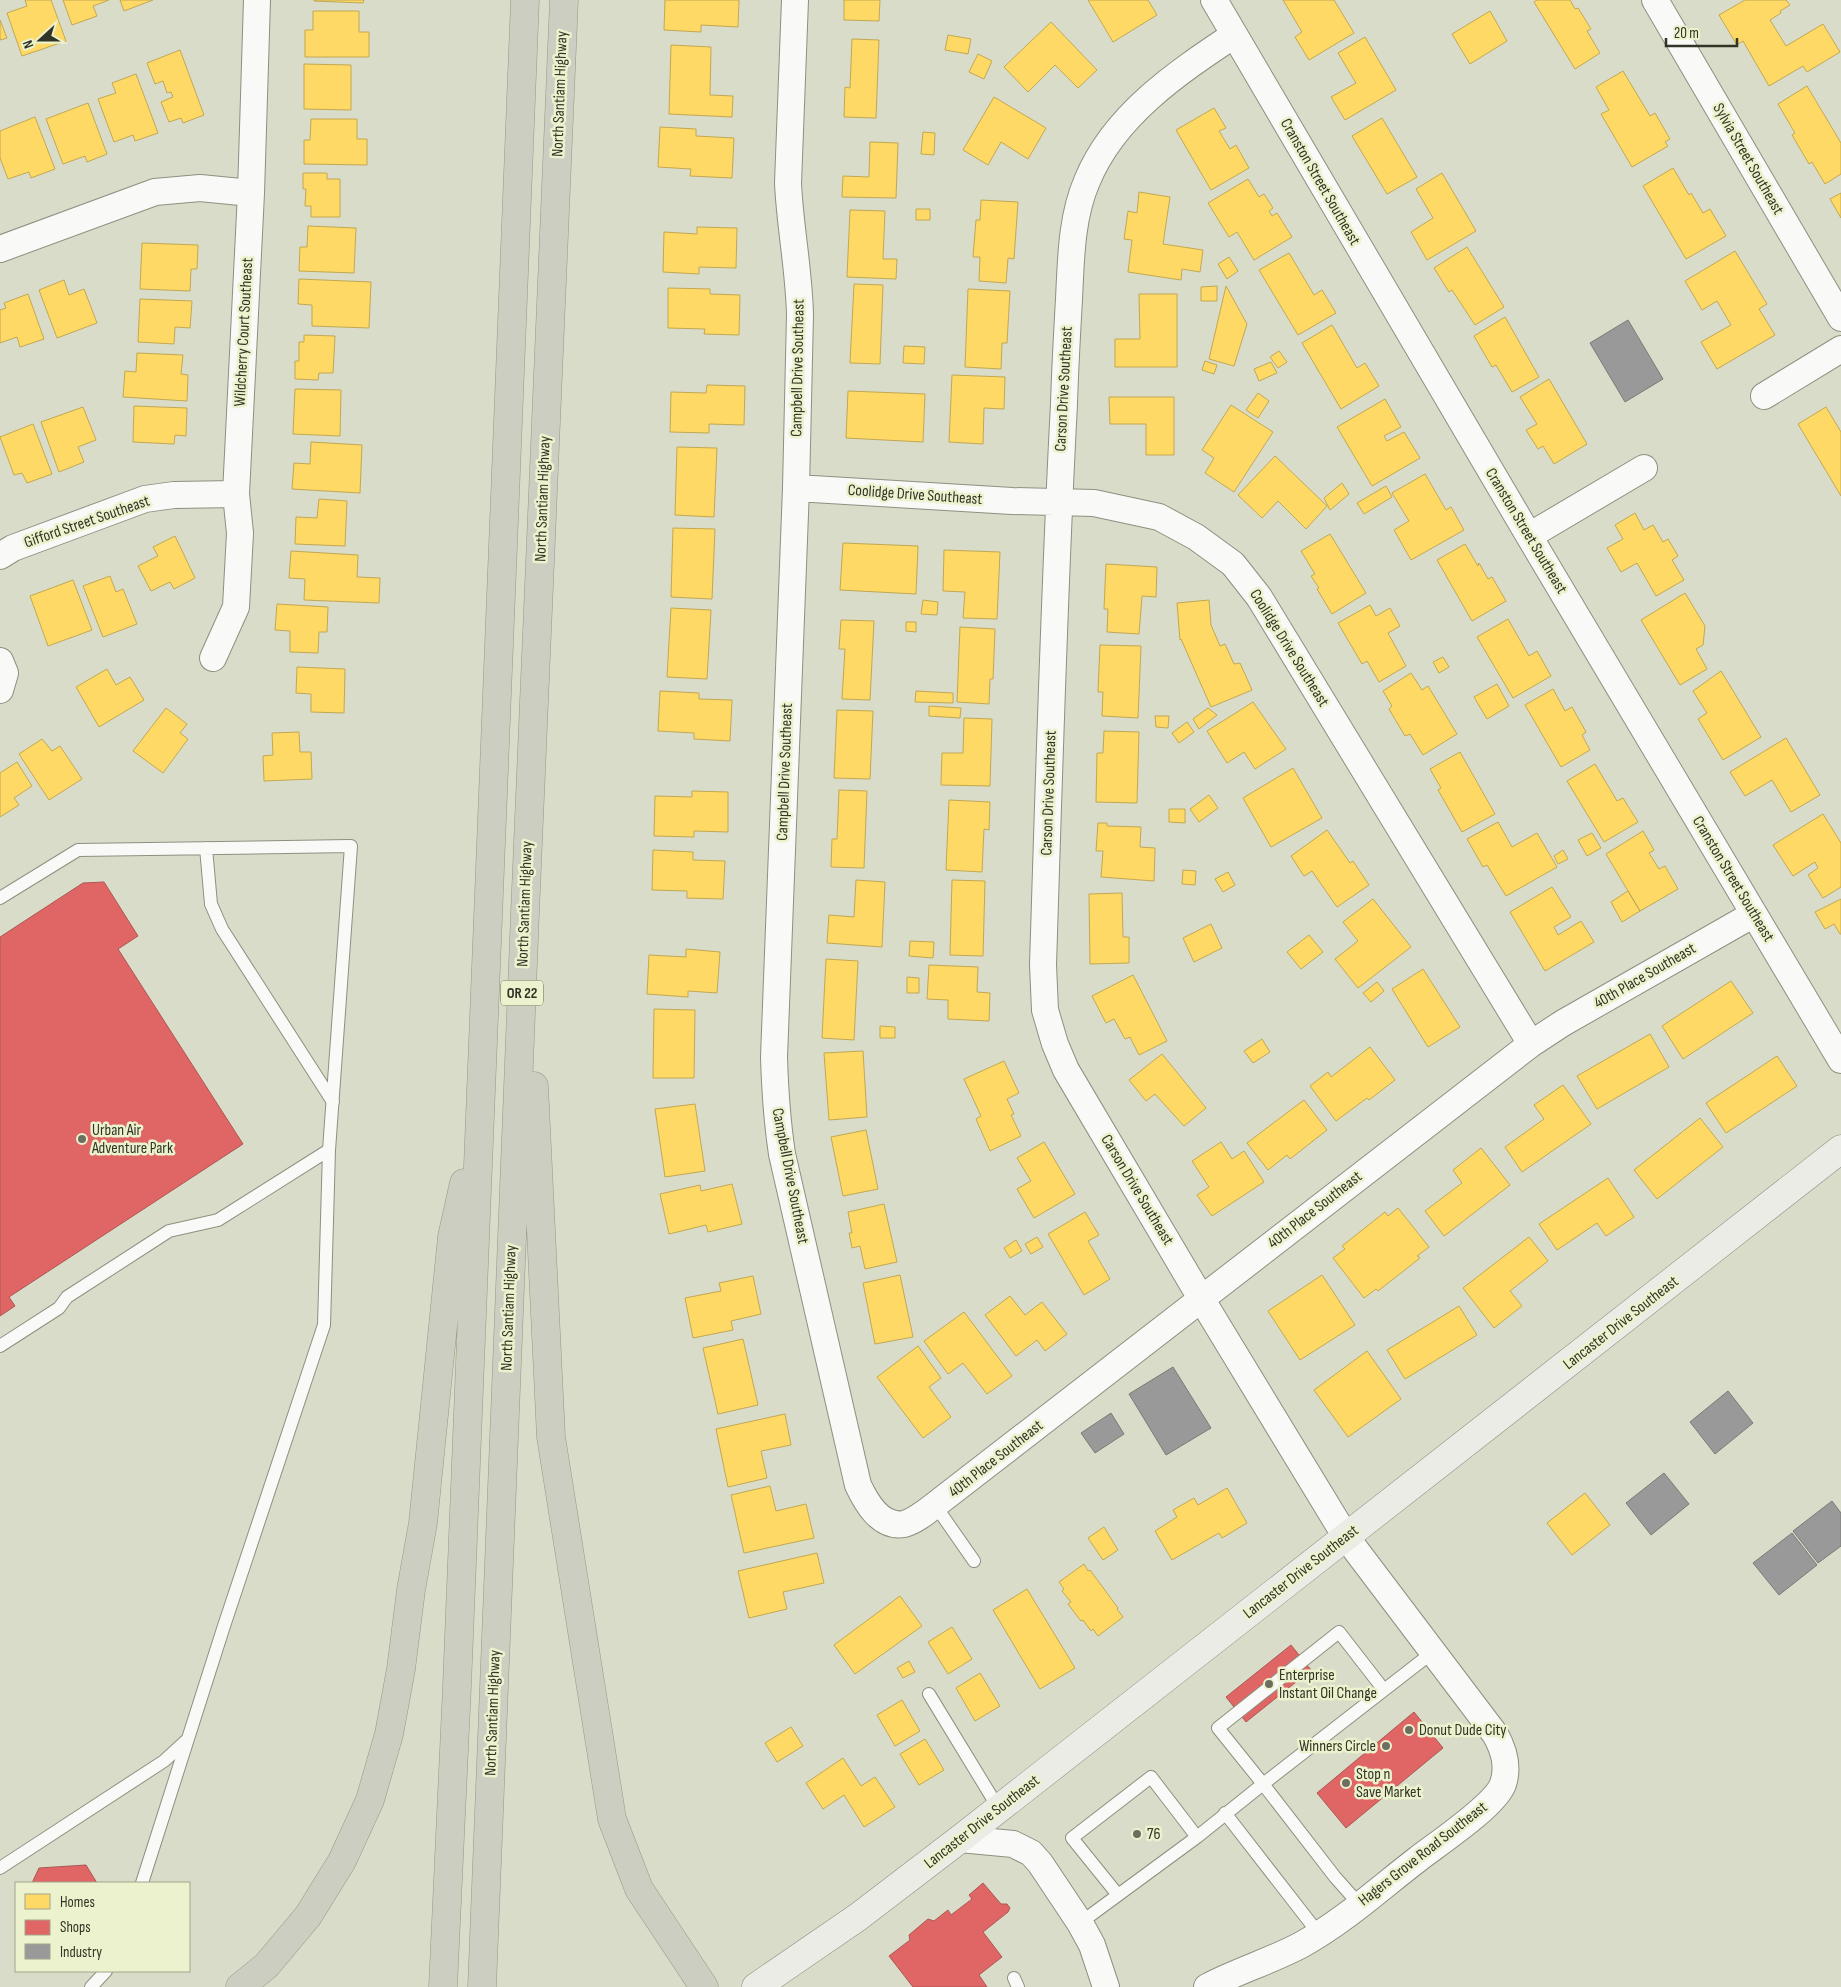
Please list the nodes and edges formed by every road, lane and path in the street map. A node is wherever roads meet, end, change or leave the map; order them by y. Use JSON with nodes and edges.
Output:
{"nodes":[{"id":1,"x":257,"y":0,"type":"edge"},
{"id":2,"x":525,"y":0,"type":"edge"},
{"id":3,"x":564,"y":0,"type":"edge"},
{"id":4,"x":795,"y":0,"type":"edge"},
{"id":5,"x":1214,"y":0,"type":"edge"},
{"id":6,"x":1655,"y":0,"type":"edge"},
{"id":7,"x":1234,"y":35,"type":"junction"},
{"id":8,"x":251,"y":193,"type":"junction"},
{"id":9,"x":0,"y":249,"type":"edge"},
{"id":10,"x":1841,"y":318,"type":"edge"},
{"id":11,"x":1841,"y":349,"type":"edge"},
{"id":12,"x":1764,"y":396,"type":"dead end"},
{"id":13,"x":1644,"y":468,"type":"dead end"},
{"id":14,"x":796,"y":488,"type":"junction"},
{"id":15,"x":236,"y":494,"type":"junction"},
{"id":16,"x":1058,"y":501,"type":"junction"},
{"id":17,"x":1528,"y":536,"type":"junction"},
{"id":18,"x":0,"y":556,"type":"edge"},
{"id":19,"x":212,"y":658,"type":"dead end"},
{"id":20,"x":206,"y":848,"type":"junction"},
{"id":21,"x":0,"y":898,"type":"edge"},
{"id":22,"x":525,"y":913,"type":"junction"},
{"id":23,"x":1754,"y":914,"type":"junction"},
{"id":24,"x":1531,"y":1044,"type":"junction"},
{"id":25,"x":1841,"y":1060,"type":"edge"},
{"id":26,"x":333,"y":1102,"type":"junction"},
{"id":27,"x":480,"y":1110,"type":"junction"},
{"id":28,"x":329,"y":1150,"type":"junction"},
{"id":29,"x":1841,"y":1150,"type":"edge"},
{"id":30,"x":1202,"y":1300,"type":"junction"},
{"id":31,"x":0,"y":1346,"type":"edge"},
{"id":32,"x":935,"y":1506,"type":"junction"},
{"id":33,"x":891,"y":1523,"type":"joint"},
{"id":34,"x":1346,"y":1537,"type":"junction"},
{"id":35,"x":974,"y":1561,"type":"dead end"},
{"id":36,"x":1433,"y":1652,"type":"junction"},
{"id":37,"x":1384,"y":1690,"type":"junction"},
{"id":38,"x":929,"y":1694,"type":"dead end"},
{"id":39,"x":187,"y":1739,"type":"junction"},
{"id":40,"x":1263,"y":1784,"type":"junction"},
{"id":41,"x":999,"y":1809,"type":"junction"},
{"id":42,"x":1225,"y":1813,"type":"junction"},
{"id":43,"x":1197,"y":1837,"type":"junction"},
{"id":44,"x":960,"y":1839,"type":"junction"},
{"id":45,"x":0,"y":1868,"type":"edge"},
{"id":46,"x":142,"y":1882,"type":"edge"},
{"id":47,"x":1118,"y":1895,"type":"junction"},
{"id":48,"x":1359,"y":1904,"type":"junction"},
{"id":49,"x":1080,"y":1923,"type":"junction"},
{"id":50,"x":1319,"y":1934,"type":"junction"},
{"id":51,"x":105,"y":1972,"type":"edge"},
{"id":52,"x":91,"y":1987,"type":"edge"},
{"id":53,"x":240,"y":1987,"type":"edge"},
{"id":54,"x":443,"y":1987,"type":"edge"},
{"id":55,"x":482,"y":1987,"type":"edge"},
{"id":56,"x":704,"y":1987,"type":"edge"},
{"id":57,"x":756,"y":1987,"type":"edge"},
{"id":58,"x":1106,"y":1987,"type":"edge"},
{"id":59,"x":1207,"y":1987,"type":"edge"}],
"edges":[{"from":1,"to":8,"type":"street","name":"Wildcherry Court Southeast"},
{"from":2,"to":27,"type":"highway","number":"OR 22"},
{"from":3,"to":22,"type":"highway","name":"North Santiam Highway","number":"OR 22"},
{"from":4,"to":14,"type":"street","name":"Campbell Drive Southeast"},
{"from":5,"to":7,"type":"street","name":"Cranston Street Southeast"},
{"from":6,"to":10,"type":"street","name":"Sylvia Street Southeast"},
{"from":7,"to":16,"type":"street","name":"Carson Drive Southeast"},
{"from":7,"to":17,"type":"street","name":"Cranston Street Southeast"},
{"from":8,"to":9,"type":"street"},
{"from":8,"to":15,"type":"street","name":"Wildcherry Court Southeast"},
{"from":11,"to":12,"type":"street"},
{"from":13,"to":17,"type":"street"},
{"from":14,"to":16,"type":"street","name":"Coolidge Drive Southeast"},
{"from":14,"to":33,"type":"street","name":"Campbell Drive Southeast"},
{"from":15,"to":18,"type":"street","name":"Gifford Street Southeast"},
{"from":15,"to":19,"type":"street","name":"Wildcherry Court Southeast"},
{"from":16,"to":24,"type":"street","name":"Coolidge Drive Southeast"},
{"from":16,"to":30,"type":"street","name":"Carson Drive Southeast"},
{"from":17,"to":23,"type":"street","name":"Cranston Street Southeast"},
{"from":20,"to":21,"type":"lane"},
{"from":20,"to":26,"type":"lane"},
{"from":20,"to":26,"type":"lane"},
{"from":22,"to":55,"type":"highway","name":"North Santiam Highway","number":"OR 22"},
{"from":22,"to":56,"type":"highway"},
{"from":23,"to":24,"type":"street","name":"40th Place Southeast"},
{"from":23,"to":25,"type":"street","name":"Cranston Street Southeast"},
{"from":24,"to":30,"type":"street","name":"40th Place Southeast"},
{"from":26,"to":28,"type":"lane"},
{"from":27,"to":53,"type":"highway"},
{"from":27,"to":54,"type":"highway","number":"OR 22"},
{"from":28,"to":31,"type":"lane"},
{"from":28,"to":39,"type":"lane"},
{"from":29,"to":34,"type":"main road","name":"Lancaster Drive Southeast"},
{"from":30,"to":32,"type":"street","name":"40th Place Southeast"},
{"from":30,"to":34,"type":"street","name":"Carson Drive Southeast"},
{"from":32,"to":33,"type":"street","name":"40th Place Southeast"},
{"from":32,"to":35,"type":"lane"},
{"from":34,"to":36,"type":"street","name":"Hagers Grove Road Southeast"},
{"from":34,"to":41,"type":"main road","name":"Lancaster Drive Southeast"},
{"from":36,"to":37,"type":"lane"},
{"from":36,"to":48,"type":"street","name":"Hagers Grove Road Southeast"},
{"from":37,"to":40,"type":"lane"},
{"from":37,"to":40,"type":"lane"},
{"from":38,"to":41,"type":"lane"},
{"from":39,"to":45,"type":"lane"},
{"from":39,"to":46,"type":"lane"},
{"from":40,"to":42,"type":"lane"},
{"from":40,"to":48,"type":"lane"},
{"from":41,"to":44,"type":"main road","name":"Lancaster Drive Southeast"},
{"from":42,"to":43,"type":"lane"},
{"from":42,"to":50,"type":"lane"},
{"from":43,"to":47,"type":"lane"},
{"from":43,"to":47,"type":"lane"},
{"from":44,"to":49,"type":"street"},
{"from":44,"to":57,"type":"main road","name":"Lancaster Drive Southeast"},
{"from":47,"to":49,"type":"lane"},
{"from":48,"to":50,"type":"street","name":"Hagers Grove Road Southeast"},
{"from":49,"to":58,"type":"street"},
{"from":50,"to":59,"type":"street","name":"Hagers Grove Road Southeast"},
{"from":51,"to":52,"type":"lane"}]}
